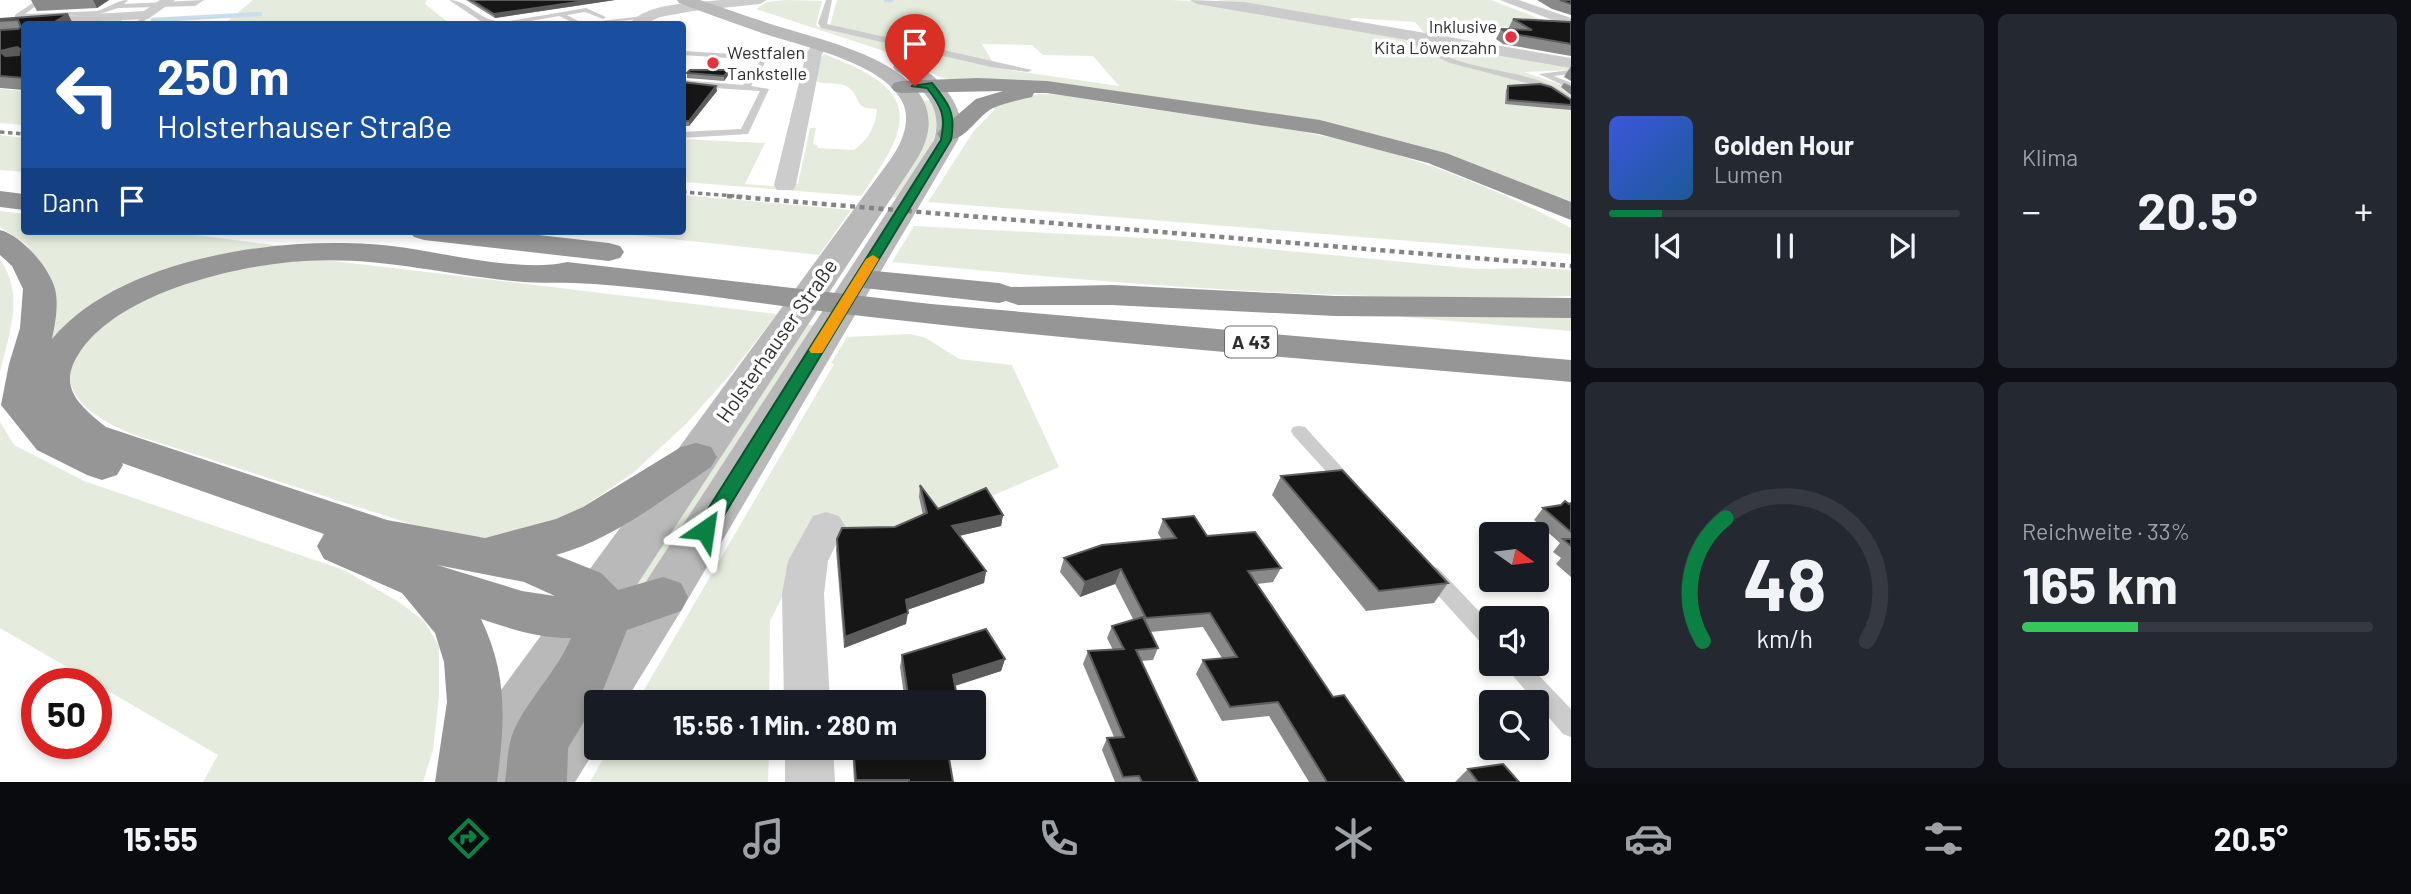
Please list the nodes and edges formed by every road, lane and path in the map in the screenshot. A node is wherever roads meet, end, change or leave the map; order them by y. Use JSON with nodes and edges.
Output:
{"nodes":[{"id":1,"x":41,"y":0,"type":"edge"},
{"id":2,"x":125,"y":0,"type":"edge"},
{"id":3,"x":201,"y":0,"type":"edge"},
{"id":4,"x":452,"y":0,"type":"edge"},
{"id":5,"x":685,"y":0,"type":"edge"},
{"id":6,"x":760,"y":0,"type":"edge"},
{"id":7,"x":829,"y":0,"type":"edge"},
{"id":8,"x":1197,"y":0,"type":"edge"},
{"id":9,"x":1507,"y":0,"type":"edge"},
{"id":10,"x":164,"y":3,"type":"edge"},
{"id":11,"x":713,"y":4,"type":"edge"},
{"id":12,"x":117,"y":6,"type":"junction"},
{"id":13,"x":560,"y":14,"type":"junction"},
{"id":14,"x":650,"y":16,"type":"junction"},
{"id":15,"x":603,"y":17,"type":"dead end"},
{"id":16,"x":142,"y":20,"type":"edge"},
{"id":17,"x":106,"y":21,"type":"edge"},
{"id":18,"x":484,"y":21,"type":"edge"},
{"id":19,"x":520,"y":21,"type":"edge"},
{"id":20,"x":574,"y":21,"type":"edge"},
{"id":21,"x":614,"y":21,"type":"edge"},
{"id":22,"x":638,"y":21,"type":"edge"},
{"id":23,"x":21,"y":23,"type":"edge"},
{"id":24,"x":1571,"y":23,"type":"edge"},
{"id":25,"x":0,"y":24,"type":"edge"},
{"id":26,"x":1408,"y":36,"type":"junction"},
{"id":27,"x":819,"y":45,"type":"junction"},
{"id":28,"x":686,"y":53,"type":"edge"},
{"id":29,"x":1571,"y":62,"type":"edge"},
{"id":30,"x":1571,"y":72,"type":"edge"},
{"id":31,"x":1032,"y":80,"type":"junction"},
{"id":32,"x":686,"y":83,"type":"edge"},
{"id":33,"x":1571,"y":86,"type":"edge"},
{"id":34,"x":745,"y":88,"type":"junction"},
{"id":35,"x":932,"y":88,"type":"junction"},
{"id":36,"x":903,"y":89,"type":"junction"},
{"id":37,"x":1571,"y":101,"type":"edge"},
{"id":38,"x":949,"y":134,"type":"junction"},
{"id":39,"x":686,"y":135,"type":"edge"},
{"id":40,"x":0,"y":181,"type":"edge"},
{"id":41,"x":21,"y":184,"type":"edge"},
{"id":42,"x":785,"y":185,"type":"dead end"},
{"id":43,"x":0,"y":199,"type":"edge"},
{"id":44,"x":21,"y":202,"type":"edge"},
{"id":45,"x":1571,"y":212,"type":"edge"},
{"id":46,"x":1571,"y":219,"type":"edge"},
{"id":47,"x":294,"y":235,"type":"edge"},
{"id":48,"x":461,"y":235,"type":"edge"},
{"id":49,"x":0,"y":239,"type":"edge"},
{"id":50,"x":591,"y":274,"type":"junction"},
{"id":51,"x":1018,"y":295,"type":"junction"},
{"id":52,"x":1571,"y":308,"type":"edge"},
{"id":53,"x":811,"y":325,"type":"junction"},
{"id":54,"x":1571,"y":346,"type":"edge"},
{"id":55,"x":1571,"y":371,"type":"edge"},
{"id":56,"x":1299,"y":431,"type":"dead end"},
{"id":57,"x":696,"y":457,"type":"junction"},
{"id":58,"x":1363,"y":500,"type":"edge"},
{"id":59,"x":825,"y":526,"type":"dead end"},
{"id":60,"x":480,"y":556,"type":"junction"},
{"id":61,"x":1418,"y":560,"type":"edge"},
{"id":62,"x":419,"y":579,"type":"junction"},
{"id":63,"x":663,"y":597,"type":"junction"},
{"id":64,"x":597,"y":610,"type":"junction"},
{"id":65,"x":1479,"y":626,"type":"edge"},
{"id":66,"x":1525,"y":676,"type":"edge"},
{"id":67,"x":807,"y":690,"type":"edge"},
{"id":68,"x":1571,"y":726,"type":"edge"},
{"id":69,"x":809,"y":760,"type":"edge"},
{"id":70,"x":468,"y":782,"type":"edge"},
{"id":71,"x":538,"y":782,"type":"edge"},
{"id":72,"x":810,"y":782,"type":"edge"}],
"edges":[{"from":1,"to":12,"type":"lane"},
{"from":2,"to":12,"type":"lane"},
{"from":3,"to":10,"type":"lane"},
{"from":4,"to":18,"type":"lane"},
{"from":5,"to":11,"type":"main road"},
{"from":6,"to":11,"type":"street"},
{"from":7,"to":31,"type":"lane"},
{"from":8,"to":26,"type":"street"},
{"from":9,"to":24,"type":"street"},
{"from":10,"to":12,"type":"lane"},
{"from":10,"to":16,"type":"street"},
{"from":11,"to":14,"type":"street"},
{"from":11,"to":27,"type":"main road"},
{"from":11,"to":35,"type":"main road"},
{"from":13,"to":15,"type":"lane"},
{"from":13,"to":19,"type":"lane"},
{"from":13,"to":20,"type":"lane"},
{"from":14,"to":21,"type":"lane"},
{"from":14,"to":22,"type":"street"},
{"from":16,"to":17,"type":"street"},
{"from":23,"to":25,"type":"street"},
{"from":26,"to":29,"type":"street"},
{"from":26,"to":37,"type":"lane"},
{"from":27,"to":36,"type":"main road"},
{"from":27,"to":42,"type":"street"},
{"from":28,"to":34,"type":"lane"},
{"from":30,"to":33,"type":"lane"},
{"from":31,"to":35,"type":"highway"},
{"from":31,"to":38,"type":"highway"},
{"from":31,"to":46,"type":"highway"},
{"from":32,"to":34,"type":"lane"},
{"from":34,"to":39,"type":"lane"},
{"from":35,"to":36,"type":"highway"},
{"from":35,"to":38,"type":"main road"},
{"from":35,"to":45,"type":"highway"},
{"from":36,"to":53,"type":"main road","name":"Holsterhauser Straße"},
{"from":38,"to":53,"type":"main road","name":"Holsterhauser Straße"},
{"from":40,"to":41,"type":"highway"},
{"from":43,"to":44,"type":"highway"},
{"from":47,"to":50,"type":"highway","number":"A 43"},
{"from":48,"to":51,"type":"highway","number":"A 43"},
{"from":49,"to":62,"type":"highway"},
{"from":50,"to":55,"type":"highway","number":"A 43"},
{"from":50,"to":60,"type":"highway"},
{"from":51,"to":52,"type":"highway"},
{"from":51,"to":54,"type":"highway","number":"A 43"},
{"from":53,"to":57,"type":"main road","name":"Holsterhauser Straße"},
{"from":53,"to":63,"type":"main road","name":"Holsterhauser Straße"},
{"from":56,"to":58,"type":"lane"},
{"from":57,"to":60,"type":"highway"},
{"from":57,"to":64,"type":"main road","name":"Holsterhauser Straße"},
{"from":59,"to":67,"type":"street"},
{"from":60,"to":64,"type":"highway"},
{"from":61,"to":65,"type":"lane"},
{"from":62,"to":64,"type":"highway"},
{"from":62,"to":70,"type":"highway"},
{"from":63,"to":64,"type":"highway"},
{"from":63,"to":71,"type":"main road","name":"Holsterhauser Straße"},
{"from":64,"to":70,"type":"main road","name":"Holsterhauser Straße"},
{"from":64,"to":71,"type":"highway"},
{"from":66,"to":68,"type":"lane"},
{"from":69,"to":72,"type":"street"}]}
